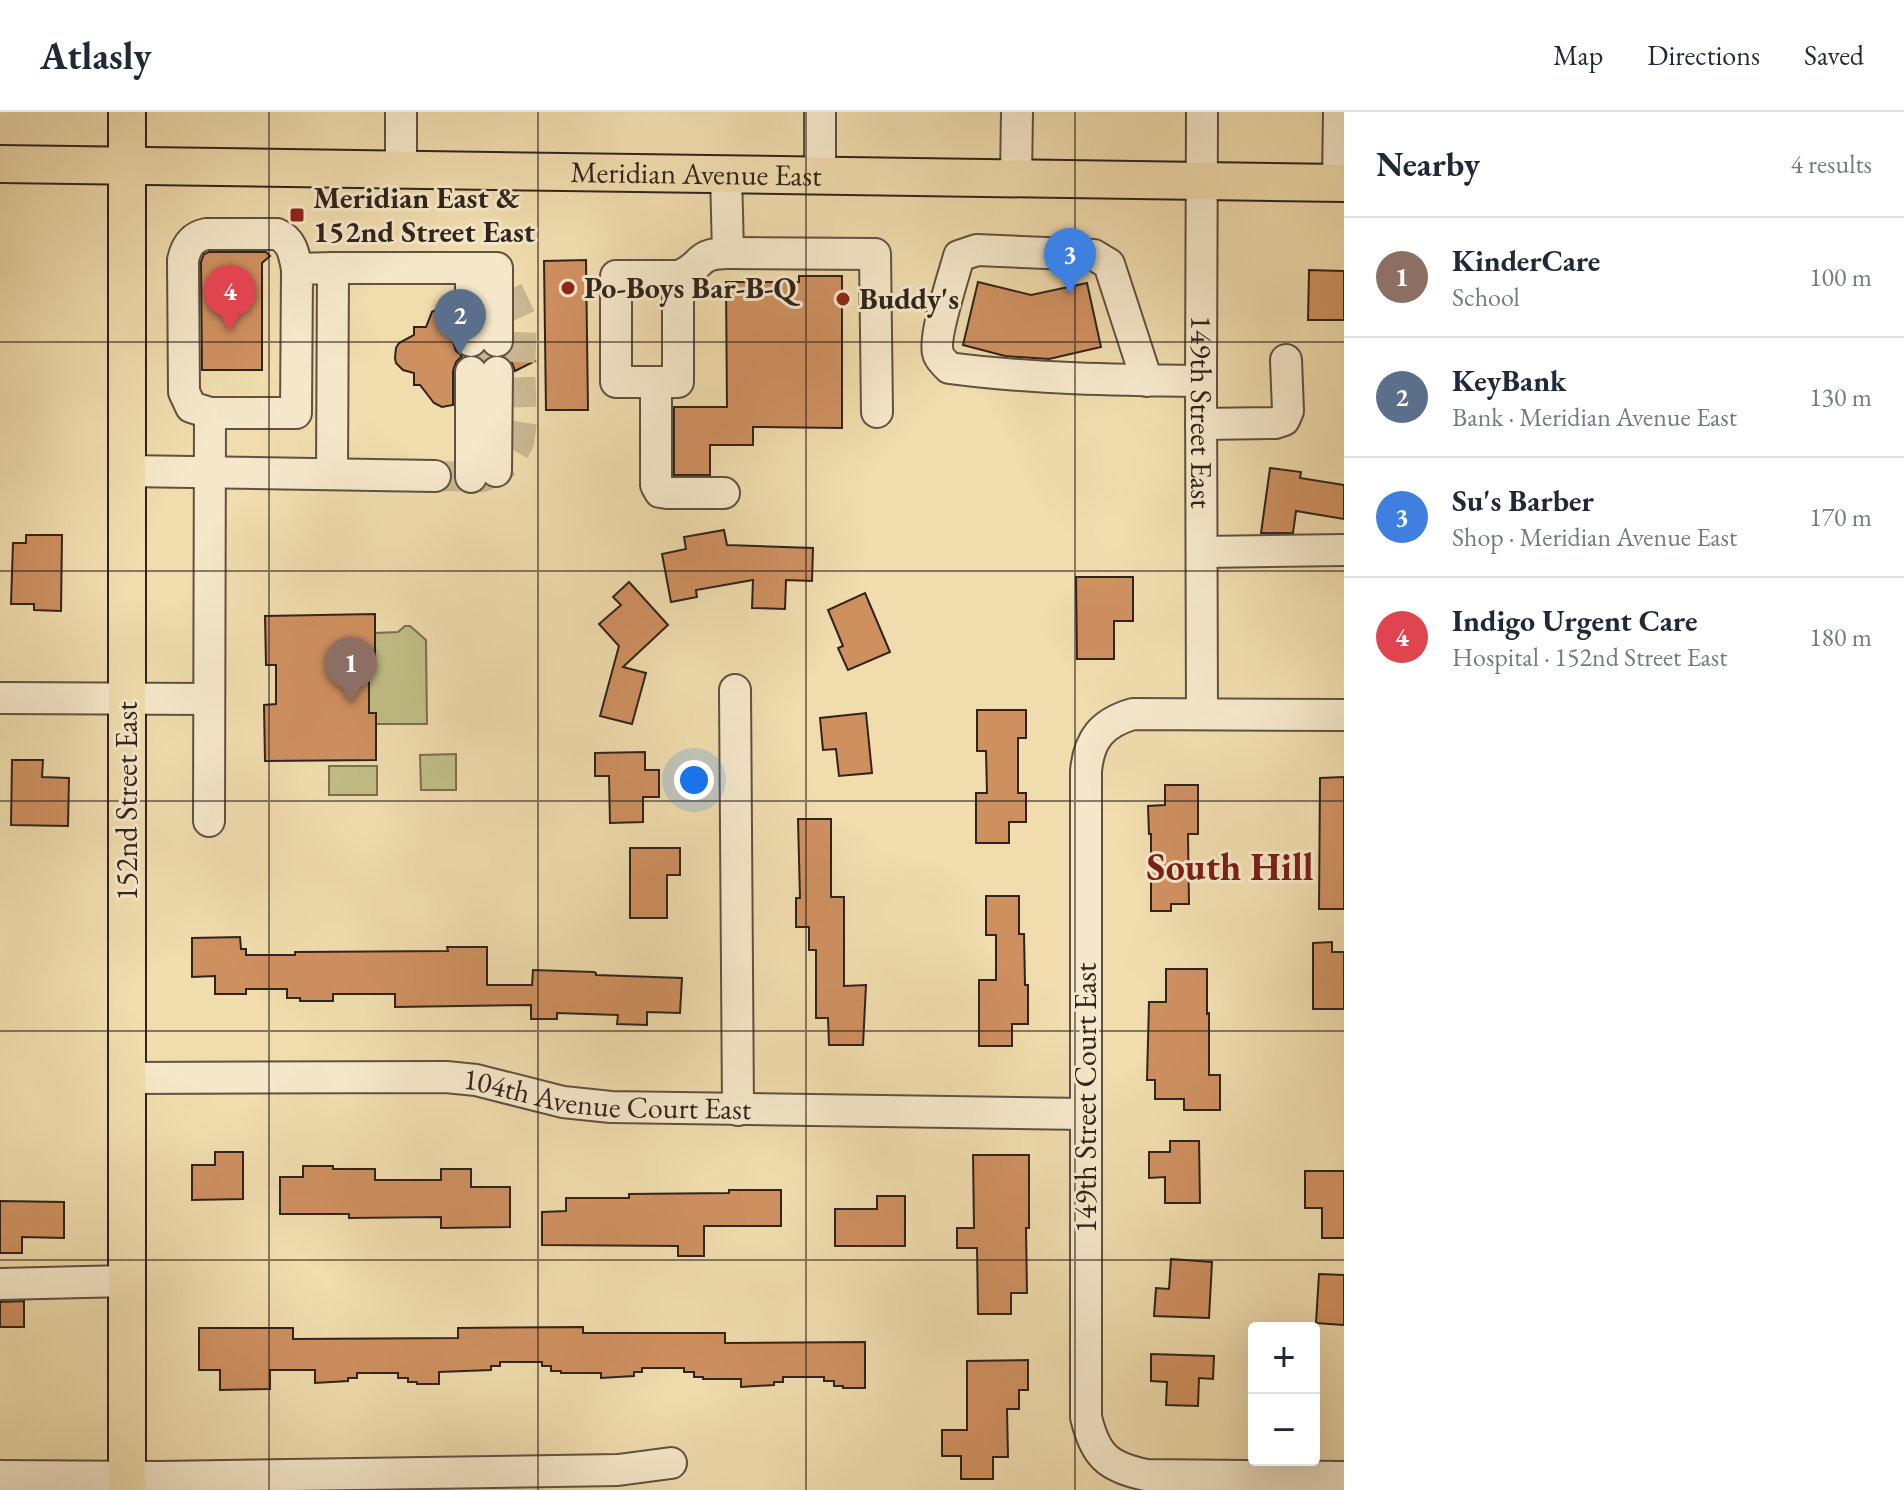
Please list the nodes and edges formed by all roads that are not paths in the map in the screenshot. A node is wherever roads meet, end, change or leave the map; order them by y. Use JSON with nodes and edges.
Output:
{"nodes":[{"id":1,"x":127,"y":112,"type":"edge"},
{"id":2,"x":401,"y":112,"type":"edge"},
{"id":3,"x":820,"y":112,"type":"edge"},
{"id":4,"x":1017,"y":112,"type":"edge"},
{"id":5,"x":1202,"y":112,"type":"edge"},
{"id":6,"x":1339,"y":112,"type":"edge"},
{"id":7,"x":0,"y":164,"type":"edge"},
{"id":8,"x":127,"y":166,"type":"junction"},
{"id":9,"x":401,"y":170,"type":"junction"},
{"id":10,"x":726,"y":174,"type":"junction"},
{"id":11,"x":820,"y":176,"type":"junction"},
{"id":12,"x":1016,"y":178,"type":"junction"},
{"id":13,"x":1202,"y":181,"type":"junction"},
{"id":14,"x":1341,"y":183,"type":"edge"},
{"id":15,"x":728,"y":253,"type":"junction"},
{"id":16,"x":333,"y":268,"type":"junction"},
{"id":17,"x":297,"y":269,"type":"junction"},
{"id":18,"x":678,"y":276,"type":"junction"},
{"id":19,"x":490,"y":341,"type":"tunnel mouth"},
{"id":20,"x":1286,"y":360,"type":"dead end"},
{"id":21,"x":490,"y":372,"type":"joint"},
{"id":22,"x":1147,"y":381,"type":"junction"},
{"id":23,"x":1201,"y":381,"type":"junction"},
{"id":24,"x":656,"y":382,"type":"junction"},
{"id":25,"x":877,"y":412,"type":"dead end"},
{"id":26,"x":210,"y":413,"type":"junction"},
{"id":27,"x":1201,"y":424,"type":"junction"},
{"id":28,"x":127,"y":471,"type":"junction"},
{"id":29,"x":210,"y":473,"type":"junction"},
{"id":30,"x":332,"y":474,"type":"junction"},
{"id":31,"x":435,"y":476,"type":"tunnel mouth"},
{"id":32,"x":724,"y":493,"type":"dead end"},
{"id":33,"x":1344,"y":550,"type":"edge"},
{"id":34,"x":1202,"y":552,"type":"junction"},
{"id":35,"x":735,"y":690,"type":"dead end"},
{"id":36,"x":0,"y":698,"type":"edge"},
{"id":37,"x":127,"y":699,"type":"junction"},
{"id":38,"x":209,"y":699,"type":"junction"},
{"id":39,"x":1202,"y":714,"type":"junction"},
{"id":40,"x":1344,"y":715,"type":"edge"},
{"id":41,"x":209,"y":821,"type":"dead end"},
{"id":42,"x":127,"y":1078,"type":"junction"},
{"id":43,"x":738,"y":1110,"type":"junction"},
{"id":44,"x":1086,"y":1114,"type":"junction"},
{"id":45,"x":127,"y":1281,"type":"junction"},
{"id":46,"x":0,"y":1284,"type":"edge"},
{"id":47,"x":671,"y":1463,"type":"dead end"},
{"id":48,"x":0,"y":1476,"type":"edge"},
{"id":49,"x":1344,"y":1477,"type":"edge"},
{"id":50,"x":127,"y":1483,"type":"edge"}],
"edges":[{"from":1,"to":8,"type":"main road","name":"152nd Street East"},
{"from":2,"to":9,"type":"street"},
{"from":3,"to":11,"type":"street"},
{"from":4,"to":12,"type":"street"},
{"from":5,"to":13,"type":"street","name":"149th Street East"},
{"from":6,"to":14,"type":"street"},
{"from":7,"to":8,"type":"main road","name":"Meridian Avenue East"},
{"from":8,"to":9,"type":"main road","name":"Meridian Avenue East"},
{"from":8,"to":28,"type":"main road","name":"152nd Street East"},
{"from":9,"to":10,"type":"main road","name":"Meridian Avenue East"},
{"from":10,"to":11,"type":"main road","name":"Meridian Avenue East"},
{"from":10,"to":15,"type":"street"},
{"from":11,"to":12,"type":"main road","name":"Meridian Avenue East"},
{"from":12,"to":13,"type":"main road","name":"Meridian Avenue East"},
{"from":13,"to":14,"type":"main road","name":"Meridian Avenue East"},
{"from":13,"to":23,"type":"street","name":"149th Street East"},
{"from":15,"to":18,"type":"street"},
{"from":15,"to":25,"type":"street"},
{"from":16,"to":17,"type":"street"},
{"from":16,"to":19,"type":"street"},
{"from":16,"to":30,"type":"street"},
{"from":17,"to":26,"type":"street"},
{"from":17,"to":26,"type":"street"},
{"from":18,"to":24,"type":"street"},
{"from":18,"to":24,"type":"street"},
{"from":20,"to":27,"type":"street"},
{"from":21,"to":21,"type":"street"},
{"from":22,"to":22,"type":"street"},
{"from":22,"to":23,"type":"street"},
{"from":23,"to":27,"type":"street","name":"149th Street East"},
{"from":24,"to":32,"type":"street"},
{"from":26,"to":29,"type":"street"},
{"from":27,"to":34,"type":"street","name":"149th Street East"},
{"from":28,"to":29,"type":"street"},
{"from":28,"to":37,"type":"main road","name":"152nd Street East"},
{"from":29,"to":30,"type":"street"},
{"from":29,"to":38,"type":"street"},
{"from":30,"to":31,"type":"street"},
{"from":33,"to":34,"type":"street"},
{"from":34,"to":39,"type":"street","name":"149th Street East"},
{"from":35,"to":43,"type":"street"},
{"from":36,"to":37,"type":"street"},
{"from":37,"to":38,"type":"street"},
{"from":37,"to":42,"type":"main road","name":"152nd Street East"},
{"from":38,"to":41,"type":"street"},
{"from":39,"to":40,"type":"street"},
{"from":39,"to":44,"type":"street","name":"149th Street Court East"},
{"from":42,"to":43,"type":"street","name":"104th Avenue Court East"},
{"from":42,"to":45,"type":"main road","name":"152nd Street East"},
{"from":43,"to":44,"type":"street","name":"104th Avenue Court East"},
{"from":44,"to":49,"type":"street","name":"149th Street Court East"},
{"from":45,"to":46,"type":"street"},
{"from":45,"to":50,"type":"main road","name":"152nd Street East"},
{"from":47,"to":50,"type":"street"},
{"from":48,"to":50,"type":"street"}]}
